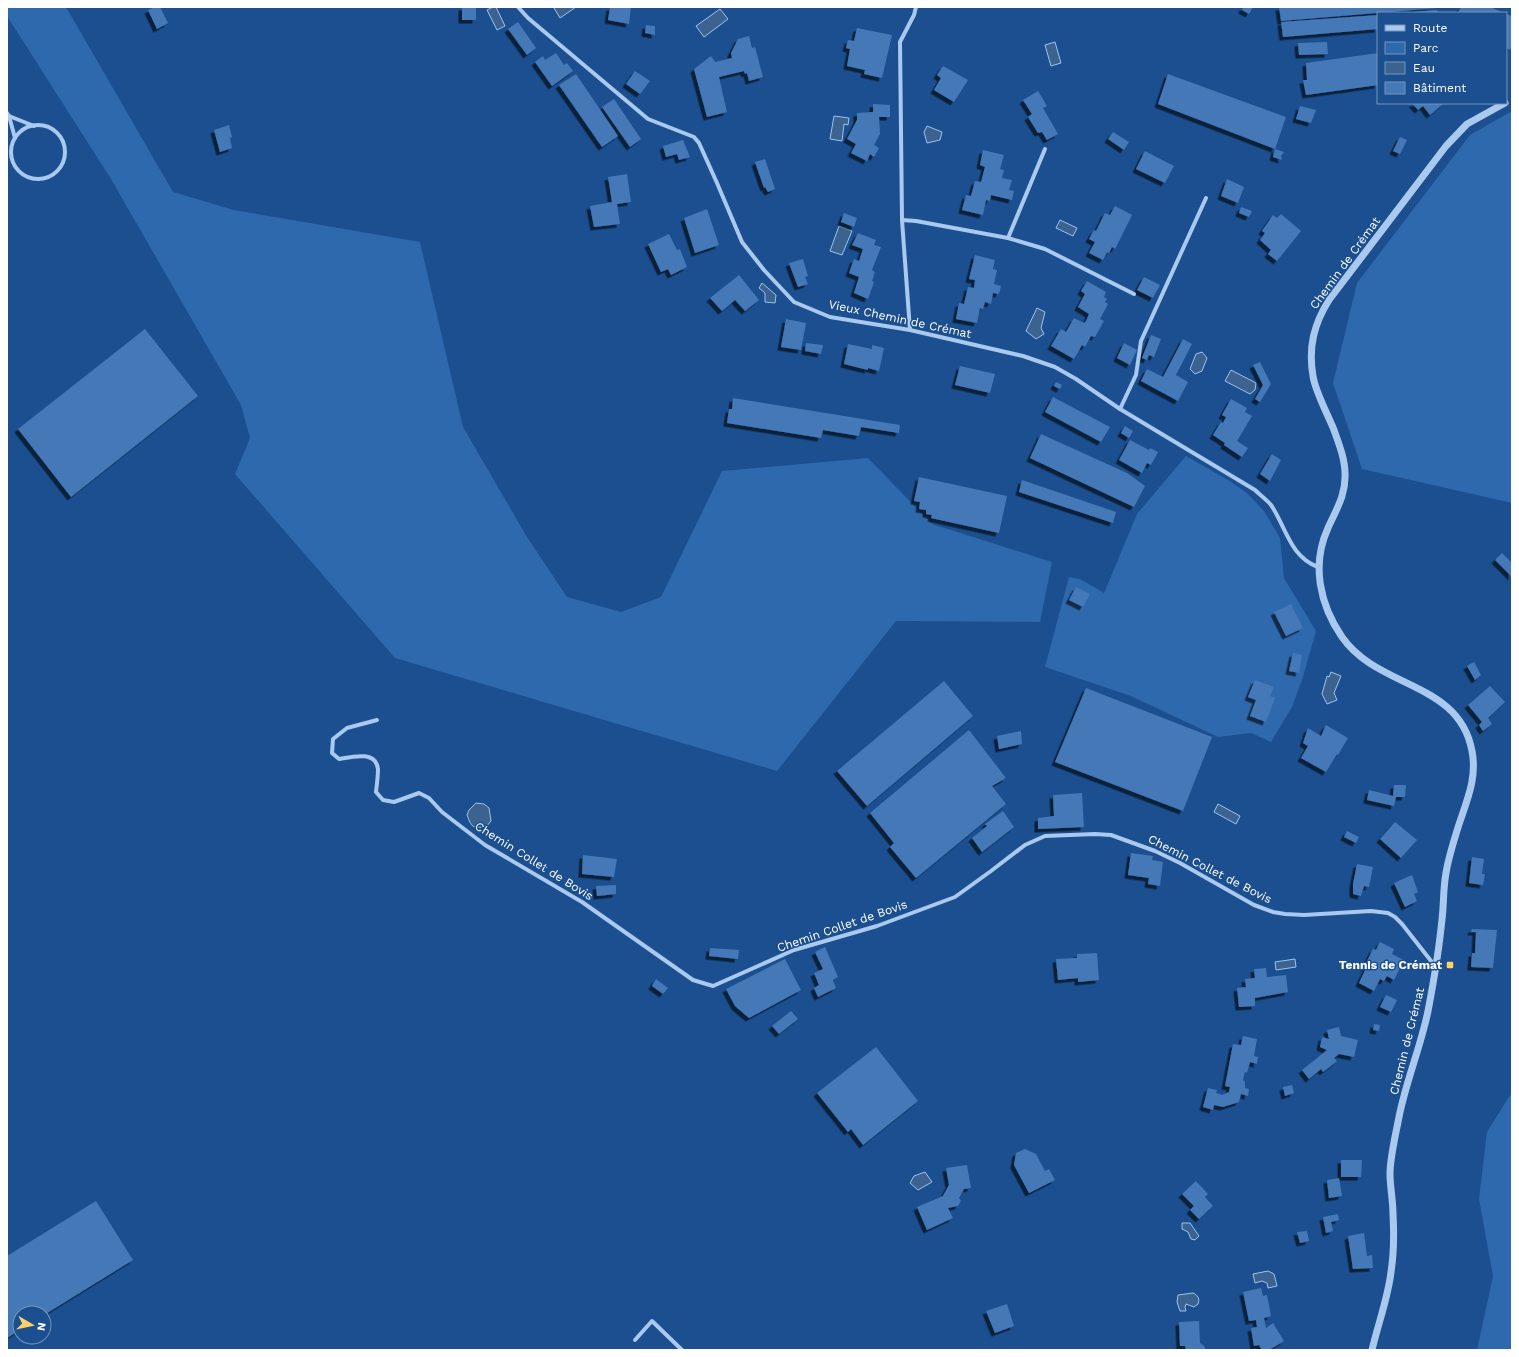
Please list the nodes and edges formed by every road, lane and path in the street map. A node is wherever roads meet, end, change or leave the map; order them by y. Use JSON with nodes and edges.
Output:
{"nodes":[{"id":1,"x":518,"y":7,"type":"edge"},
{"id":2,"x":916,"y":7,"type":"edge"},
{"id":3,"x":1504,"y":104,"type":"edge"},
{"id":4,"x":8,"y":114,"type":"edge"},
{"id":5,"x":34,"y":126,"type":"junction"},
{"id":6,"x":15,"y":138,"type":"junction"},
{"id":7,"x":1045,"y":149,"type":"dead end"},
{"id":8,"x":1206,"y":198,"type":"dead end"},
{"id":9,"x":902,"y":220,"type":"junction"},
{"id":10,"x":1008,"y":238,"type":"junction"},
{"id":11,"x":1134,"y":294,"type":"dead end"},
{"id":12,"x":910,"y":330,"type":"junction"},
{"id":13,"x":1120,"y":409,"type":"junction"},
{"id":14,"x":1318,"y":567,"type":"junction"},
{"id":15,"x":377,"y":720,"type":"dead end"},
{"id":16,"x":1436,"y":967,"type":"junction"},
{"id":17,"x":635,"y":1340,"type":"dead end"},
{"id":18,"x":682,"y":1350,"type":"edge"},
{"id":19,"x":1372,"y":1350,"type":"edge"}],
"edges":[{"from":1,"to":12,"type":"street","name":"Vieux Chemin de Crémat"},
{"from":2,"to":9,"type":"street"},
{"from":3,"to":14,"type":"street","name":"Chemin de Crémat"},
{"from":4,"to":5,"type":"street"},
{"from":4,"to":6,"type":"street"},
{"from":5,"to":6,"type":"street"},
{"from":5,"to":6,"type":"street"},
{"from":7,"to":10,"type":"street"},
{"from":8,"to":13,"type":"street"},
{"from":9,"to":10,"type":"street"},
{"from":9,"to":12,"type":"street"},
{"from":10,"to":11,"type":"street"},
{"from":12,"to":13,"type":"street","name":"Vieux Chemin de Crémat"},
{"from":13,"to":14,"type":"street","name":"Vieux Chemin de Crémat"},
{"from":14,"to":16,"type":"street","name":"Chemin de Crémat"},
{"from":15,"to":16,"type":"street","name":"Chemin Collet de Bovis"},
{"from":16,"to":19,"type":"street","name":"Chemin de Crémat"},
{"from":17,"to":18,"type":"street"}]}
